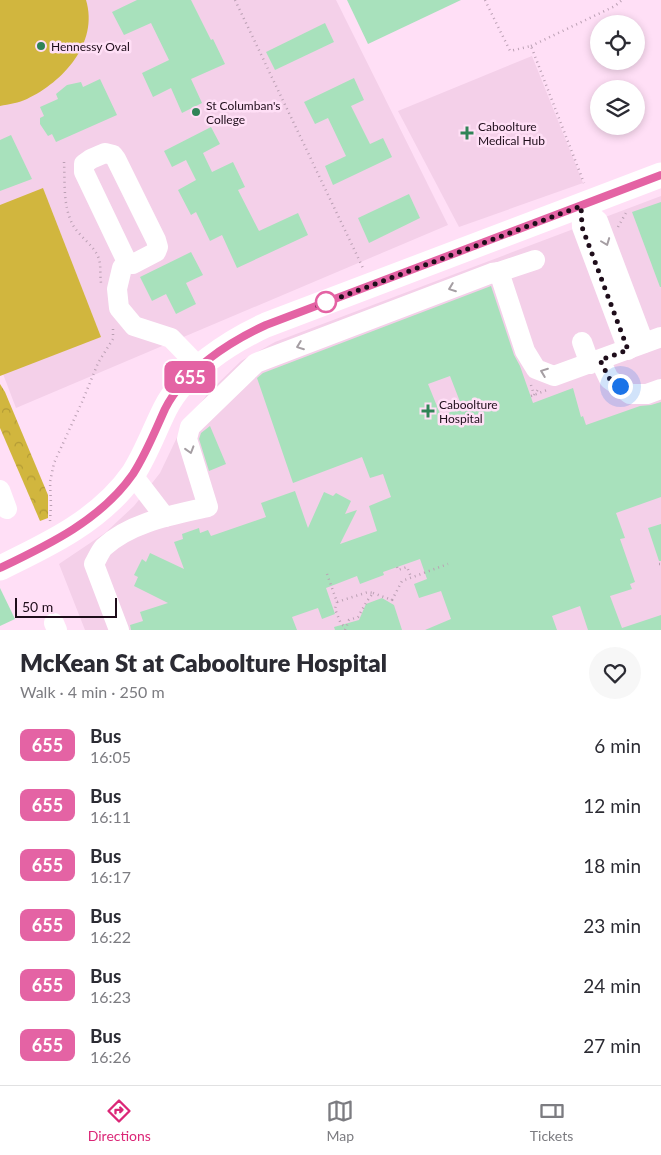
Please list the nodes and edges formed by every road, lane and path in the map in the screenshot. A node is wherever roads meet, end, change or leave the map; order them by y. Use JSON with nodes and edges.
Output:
{"nodes":[{"id":1,"x":235,"y":0,"type":"edge"},
{"id":2,"x":485,"y":0,"type":"edge"},
{"id":3,"x":622,"y":0,"type":"edge"},
{"id":4,"x":531,"y":46,"type":"junction"},
{"id":5,"x":64,"y":162,"type":"dead end"},
{"id":6,"x":661,"y":175,"type":"edge"},
{"id":7,"x":583,"y":195,"type":"junction"},
{"id":8,"x":535,"y":260,"type":"dead end"},
{"id":9,"x":127,"y":262,"type":"junction"},
{"id":10,"x":363,"y":268,"type":"dead end"},
{"id":11,"x":499,"y":272,"type":"junction"},
{"id":12,"x":101,"y":284,"type":"dead end"},
{"id":13,"x":110,"y":320,"type":"dead end"},
{"id":14,"x":582,"y":342,"type":"dead end"},
{"id":15,"x":644,"y":343,"type":"edge"},
{"id":16,"x":595,"y":362,"type":"junction"},
{"id":17,"x":200,"y":368,"type":"junction"},
{"id":18,"x":661,"y":389,"type":"edge"},
{"id":19,"x":132,"y":474,"type":"junction"},
{"id":20,"x":0,"y":490,"type":"edge"},
{"id":21,"x":7,"y":509,"type":"dead end"},
{"id":22,"x":164,"y":517,"type":"junction"},
{"id":23,"x":50,"y":523,"type":"dead end"},
{"id":24,"x":448,"y":564,"type":"dead end"},
{"id":25,"x":397,"y":567,"type":"dead end"},
{"id":26,"x":0,"y":568,"type":"edge"},
{"id":27,"x":328,"y":574,"type":"dead end"},
{"id":28,"x":410,"y":577,"type":"junction"},
{"id":29,"x":373,"y":593,"type":"junction"},
{"id":30,"x":337,"y":602,"type":"junction"},
{"id":31,"x":345,"y":628,"type":"edge"},
{"id":32,"x":119,"y":630,"type":"edge"}],
"edges":[{"from":1,"to":10,"type":"path"},
{"from":2,"to":4,"type":"path"},
{"from":3,"to":4,"type":"path"},
{"from":4,"to":7,"type":"path"},
{"from":5,"to":12,"type":"path"},
{"from":6,"to":7,"type":"main road"},
{"from":7,"to":15,"type":"lane"},
{"from":7,"to":17,"type":"main road"},
{"from":8,"to":11,"type":"lane"},
{"from":9,"to":9,"type":"lane"},
{"from":9,"to":17,"type":"lane"},
{"from":16,"to":11,"type":"lane","one_way":true},
{"from":11,"to":22,"type":"lane","one_way":true},
{"from":13,"to":23,"type":"path"},
{"from":14,"to":16,"type":"lane"},
{"from":15,"to":16,"type":"lane"},
{"from":16,"to":18,"type":"lane"},
{"from":17,"to":19,"type":"main road"},
{"from":19,"to":22,"type":"lane"},
{"from":19,"to":26,"type":"main road"},
{"from":20,"to":21,"type":"lane"},
{"from":22,"to":32,"type":"lane"},
{"from":24,"to":28,"type":"path"},
{"from":25,"to":28,"type":"path"},
{"from":27,"to":30,"type":"path"},
{"from":28,"to":29,"type":"path"},
{"from":29,"to":30,"type":"path"},
{"from":29,"to":31,"type":"path"},
{"from":30,"to":31,"type":"path"}]}
